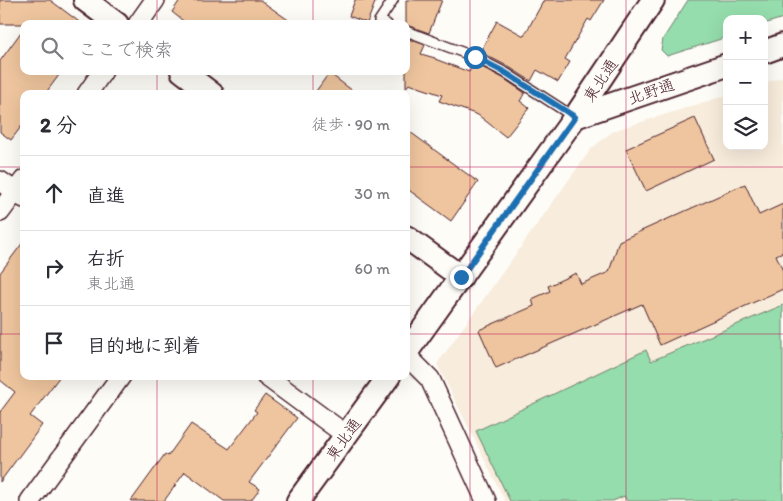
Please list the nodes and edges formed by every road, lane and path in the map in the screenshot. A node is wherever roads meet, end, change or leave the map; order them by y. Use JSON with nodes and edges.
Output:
{"nodes":[{"id":1,"x":85,"y":0,"type":"edge"},
{"id":2,"x":155,"y":0,"type":"edge"},
{"id":3,"x":394,"y":0,"type":"edge"},
{"id":4,"x":651,"y":1,"type":"edge"},
{"id":5,"x":112,"y":20,"type":"edge"},
{"id":6,"x":141,"y":20,"type":"edge"},
{"id":7,"x":380,"y":20,"type":"edge"},
{"id":8,"x":410,"y":33,"type":"edge"},
{"id":9,"x":783,"y":45,"type":"edge"},
{"id":10,"x":768,"y":51,"type":"edge"},
{"id":11,"x":723,"y":66,"type":"edge"},
{"id":12,"x":101,"y":75,"type":"edge"},
{"id":13,"x":187,"y":75,"type":"edge"},
{"id":14,"x":90,"y":90,"type":"edge"},
{"id":15,"x":207,"y":90,"type":"edge"},
{"id":16,"x":575,"y":117,"type":"junction"},
{"id":17,"x":0,"y":180,"type":"edge"},
{"id":18,"x":20,"y":190,"type":"edge"},
{"id":19,"x":20,"y":191,"type":"edge"},
{"id":20,"x":0,"y":212,"type":"edge"},
{"id":21,"x":410,"y":239,"type":"edge"},
{"id":22,"x":461,"y":277,"type":"junction"},
{"id":23,"x":410,"y":348,"type":"edge"},
{"id":24,"x":410,"y":358,"type":"edge"},
{"id":25,"x":119,"y":380,"type":"edge"},
{"id":26,"x":271,"y":380,"type":"edge"},
{"id":27,"x":386,"y":380,"type":"edge"},
{"id":28,"x":346,"y":435,"type":"junction"},
{"id":29,"x":30,"y":501,"type":"edge"},
{"id":30,"x":298,"y":501,"type":"edge"},
{"id":31,"x":486,"y":501,"type":"edge"}],
"edges":[{"from":1,"to":5,"type":"street"},
{"from":2,"to":6,"type":"street"},
{"from":3,"to":7,"type":"lane"},
{"from":4,"to":16,"type":"street","name":"東北通"},
{"from":8,"to":16,"type":"lane"},
{"from":9,"to":10,"type":"street"},
{"from":11,"to":16,"type":"street","name":"北野通"},
{"from":12,"to":14,"type":"street"},
{"from":13,"to":15,"type":"street"},
{"from":16,"to":22,"type":"street","name":"東北通"},
{"from":17,"to":18,"type":"street"},
{"from":19,"to":20,"type":"street"},
{"from":21,"to":22,"type":"street"},
{"from":22,"to":23,"type":"street","name":"東北通"},
{"from":24,"to":31,"type":"street"},
{"from":25,"to":29,"type":"street"},
{"from":26,"to":28,"type":"street"},
{"from":27,"to":28,"type":"street","name":"東北通"},
{"from":28,"to":30,"type":"street","name":"東北通"}]}
